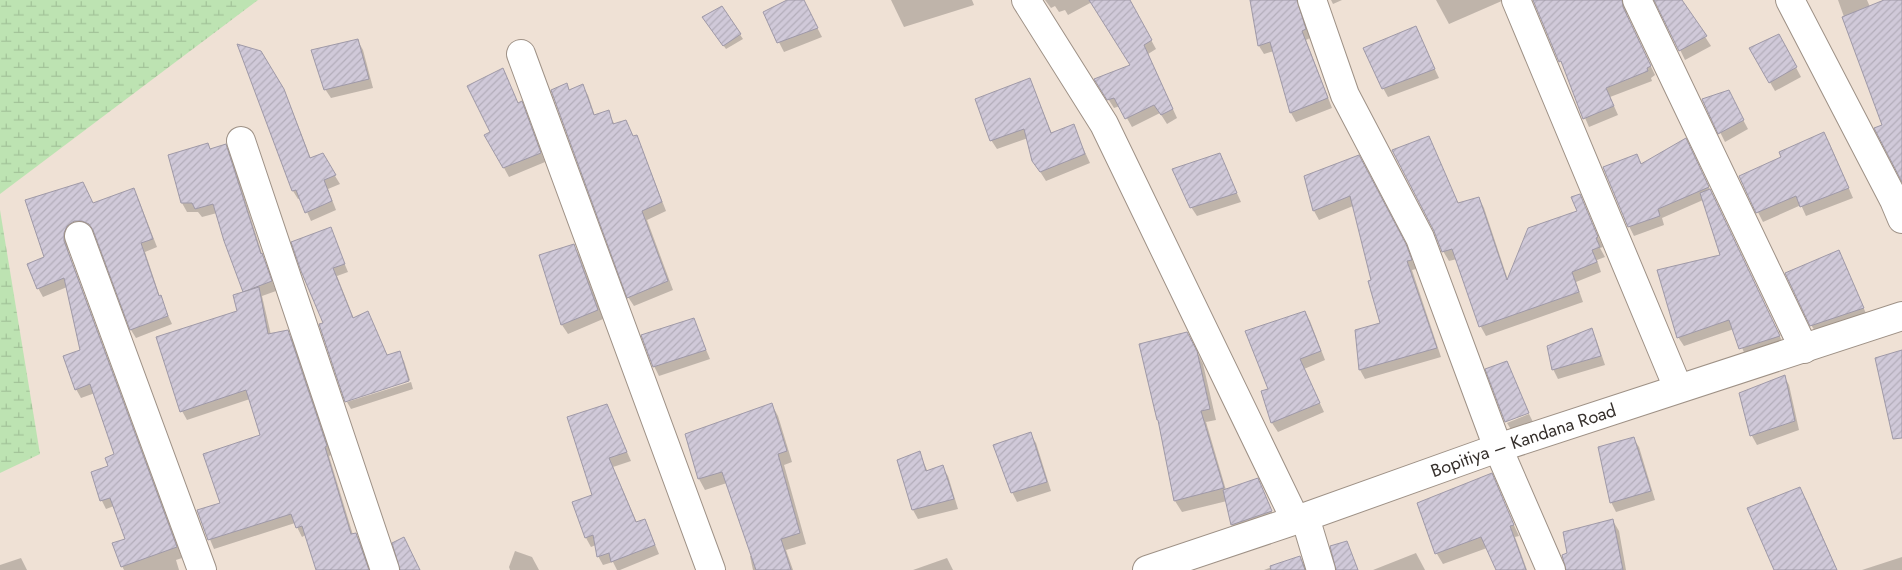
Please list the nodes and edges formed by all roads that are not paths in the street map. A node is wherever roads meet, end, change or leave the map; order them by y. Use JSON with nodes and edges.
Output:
{"nodes":[{"id":1,"x":1026,"y":0,"type":"edge"},
{"id":2,"x":1312,"y":0,"type":"edge"},
{"id":3,"x":1516,"y":0,"type":"edge"},
{"id":4,"x":1637,"y":0,"type":"edge"},
{"id":5,"x":1790,"y":0,"type":"edge"},
{"id":6,"x":521,"y":54,"type":"dead end"},
{"id":7,"x":242,"y":141,"type":"dead end"},
{"id":8,"x":1902,"y":219,"type":"edge"},
{"id":9,"x":79,"y":236,"type":"dead end"},
{"id":10,"x":1902,"y":316,"type":"edge"},
{"id":11,"x":1804,"y":350,"type":"junction"},
{"id":12,"x":1678,"y":388,"type":"junction"},
{"id":13,"x":1498,"y":448,"type":"junction"},
{"id":14,"x":1300,"y":518,"type":"junction"},
{"id":15,"x":202,"y":570,"type":"edge"},
{"id":16,"x":386,"y":570,"type":"edge"},
{"id":17,"x":711,"y":570,"type":"edge"},
{"id":18,"x":1147,"y":570,"type":"edge"},
{"id":19,"x":1321,"y":570,"type":"edge"},
{"id":20,"x":1551,"y":570,"type":"edge"}],
"edges":[{"from":1,"to":14,"type":"street"},
{"from":2,"to":13,"type":"street"},
{"from":3,"to":12,"type":"street"},
{"from":4,"to":11,"type":"street"},
{"from":5,"to":8,"type":"street"},
{"from":6,"to":17,"type":"street"},
{"from":7,"to":16,"type":"street"},
{"from":9,"to":15,"type":"street"},
{"from":10,"to":11,"type":"street","name":"Bopitiya – Kandana Road"},
{"from":11,"to":12,"type":"street","name":"Bopitiya – Kandana Road"},
{"from":12,"to":13,"type":"street","name":"Bopitiya – Kandana Road"},
{"from":13,"to":14,"type":"street","name":"Bopitiya – Kandana Road"},
{"from":13,"to":20,"type":"street"},
{"from":14,"to":18,"type":"street","name":"Bopitiya – Kandana Road"},
{"from":14,"to":19,"type":"street"}]}
